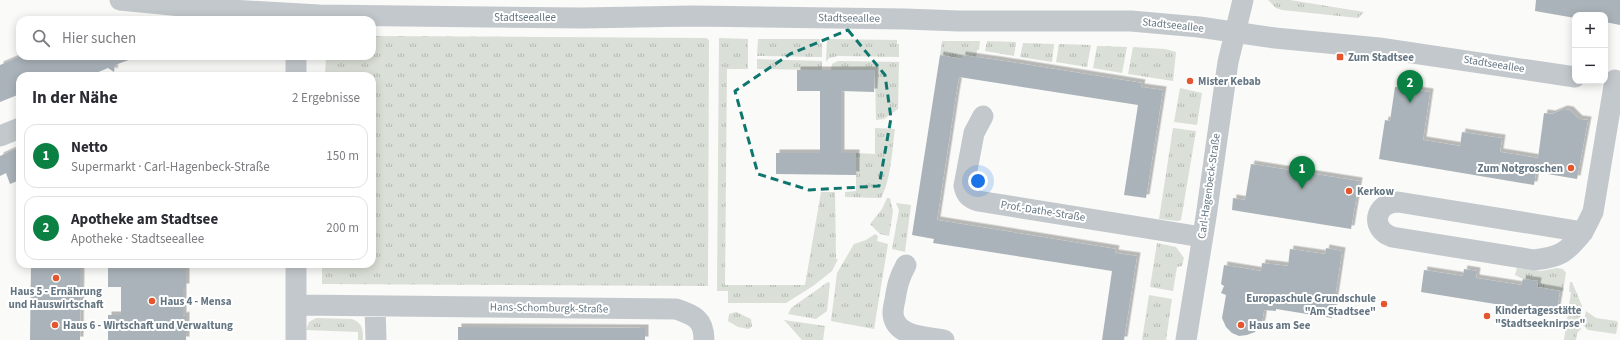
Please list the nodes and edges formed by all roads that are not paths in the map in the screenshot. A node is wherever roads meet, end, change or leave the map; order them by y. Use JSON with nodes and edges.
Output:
{"nodes":[{"id":1,"x":120,"y":0,"type":"edge"},
{"id":2,"x":1244,"y":0,"type":"edge"},
{"id":3,"x":693,"y":8,"type":"edge"},
{"id":4,"x":297,"y":11,"type":"edge"},
{"id":5,"x":1235,"y":32,"type":"junction"},
{"id":6,"x":296,"y":60,"type":"edge"},
{"id":7,"x":296,"y":72,"type":"edge"},
{"id":8,"x":1572,"y":76,"type":"edge"},
{"id":9,"x":1613,"y":80,"type":"edge"},
{"id":10,"x":984,"y":116,"type":"dead end"},
{"id":11,"x":16,"y":130,"type":"edge"},
{"id":12,"x":0,"y":136,"type":"edge"},
{"id":13,"x":1583,"y":232,"type":"junction"},
{"id":14,"x":1202,"y":237,"type":"junction"},
{"id":15,"x":906,"y":265,"type":"dead end"},
{"id":16,"x":296,"y":268,"type":"edge"},
{"id":17,"x":296,"y":305,"type":"junction"},
{"id":18,"x":376,"y":306,"type":"junction"},
{"id":19,"x":296,"y":340,"type":"edge"},
{"id":20,"x":376,"y":340,"type":"edge"},
{"id":21,"x":704,"y":340,"type":"edge"},
{"id":22,"x":944,"y":340,"type":"edge"},
{"id":23,"x":1186,"y":340,"type":"edge"}],
"edges":[{"from":1,"to":4,"type":"street","name":"Stadtseeallee"},
{"from":2,"to":5,"type":"street","name":"Carl-Hagenbeck-Straße"},
{"from":3,"to":4,"type":"street","name":"Stadtseeallee"},
{"from":3,"to":5,"type":"street","name":"Stadtseeallee"},
{"from":5,"to":8,"type":"street","name":"Stadtseeallee"},
{"from":5,"to":14,"type":"street","name":"Carl-Hagenbeck-Straße"},
{"from":6,"to":7,"type":"street"},
{"from":9,"to":13,"type":"street"},
{"from":10,"to":14,"type":"street","name":"Prof.-Dathe-Straße"},
{"from":11,"to":12,"type":"street"},
{"from":13,"to":13,"type":"street"},
{"from":14,"to":23,"type":"street","name":"Carl-Hagenbeck-Straße"},
{"from":15,"to":22,"type":"street"},
{"from":16,"to":17,"type":"street"},
{"from":17,"to":18,"type":"street","name":"Hans-Schomburgk-Straße"},
{"from":17,"to":19,"type":"street"},
{"from":18,"to":20,"type":"street"},
{"from":18,"to":21,"type":"street","name":"Hans-Schomburgk-Straße"}]}
